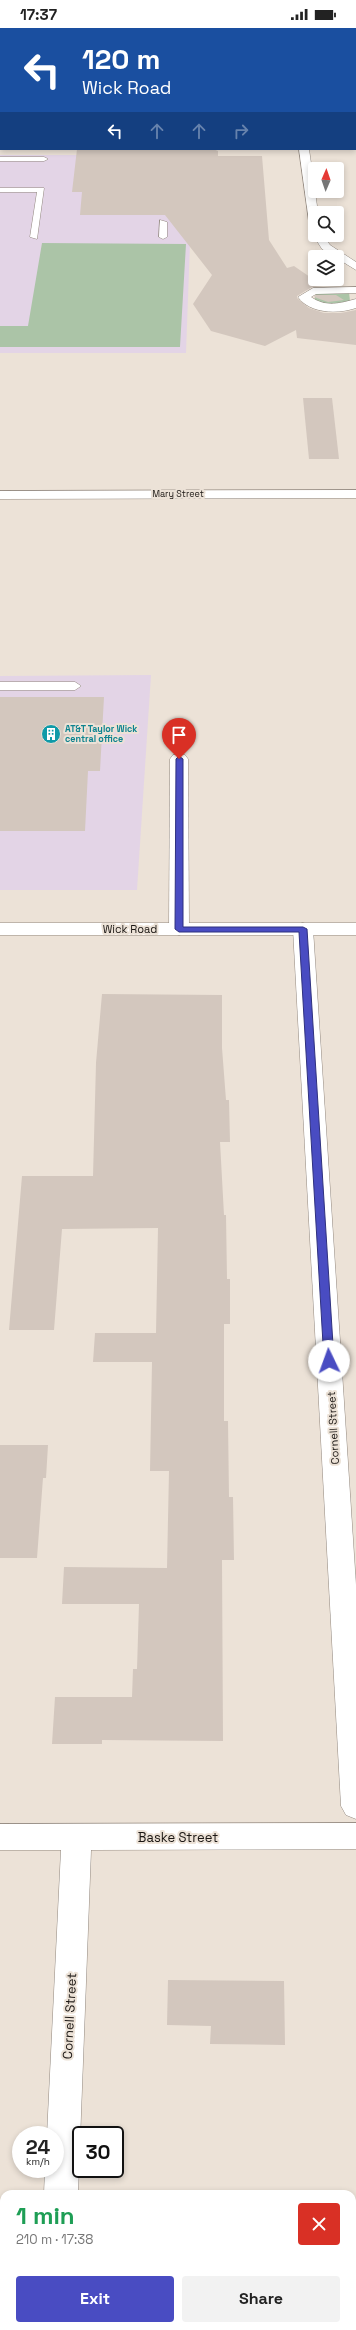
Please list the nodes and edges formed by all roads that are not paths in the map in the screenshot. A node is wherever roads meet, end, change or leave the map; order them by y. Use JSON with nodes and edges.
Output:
{"nodes":[{"id":1,"x":304,"y":150,"type":"edge"},
{"id":2,"x":0,"y":159,"type":"edge"},
{"id":3,"x":44,"y":159,"type":"dead end"},
{"id":4,"x":0,"y":190,"type":"edge"},
{"id":5,"x":312,"y":206,"type":"edge"},
{"id":6,"x":163,"y":222,"type":"dead end"},
{"id":7,"x":34,"y":237,"type":"dead end"},
{"id":8,"x":163,"y":237,"type":"dead end"},
{"id":9,"x":323,"y":242,"type":"edge"},
{"id":10,"x":356,"y":267,"type":"edge"},
{"id":11,"x":356,"y":290,"type":"edge"},
{"id":12,"x":356,"y":303,"type":"edge"},
{"id":13,"x":356,"y":494,"type":"edge"},
{"id":14,"x":0,"y":495,"type":"edge"},
{"id":15,"x":0,"y":686,"type":"edge"},
{"id":16,"x":76,"y":686,"type":"dead end"},
{"id":17,"x":179,"y":759,"type":"dead end"},
{"id":18,"x":0,"y":929,"type":"edge"},
{"id":19,"x":179,"y":929,"type":"junction"},
{"id":20,"x":303,"y":929,"type":"junction"},
{"id":21,"x":356,"y":929,"type":"edge"},
{"id":22,"x":356,"y":1806,"type":"edge"},
{"id":23,"x":356,"y":1836,"type":"edge"},
{"id":24,"x":0,"y":1837,"type":"edge"},
{"id":25,"x":77,"y":1837,"type":"junction"},
{"id":26,"x":61,"y":2190,"type":"edge"}],
"edges":[{"from":1,"to":5,"type":"street"},
{"from":2,"to":3,"type":"lane"},
{"from":4,"to":7,"type":"lane"},
{"from":6,"to":8,"type":"lane"},
{"from":9,"to":10,"type":"street"},
{"from":11,"to":12,"type":"street"},
{"from":13,"to":14,"type":"street","name":"Mary Street"},
{"from":15,"to":16,"type":"lane"},
{"from":17,"to":19,"type":"street"},
{"from":18,"to":19,"type":"street","name":"Wick Road"},
{"from":19,"to":20,"type":"street","name":"Wick Road"},
{"from":20,"to":21,"type":"street","name":"Wick Road"},
{"from":20,"to":22,"type":"street","name":"Cornell Street"},
{"from":23,"to":25,"type":"street","name":"Baske Street"},
{"from":24,"to":25,"type":"street","name":"Baske Street"},
{"from":25,"to":26,"type":"street","name":"Cornell Street"}]}
